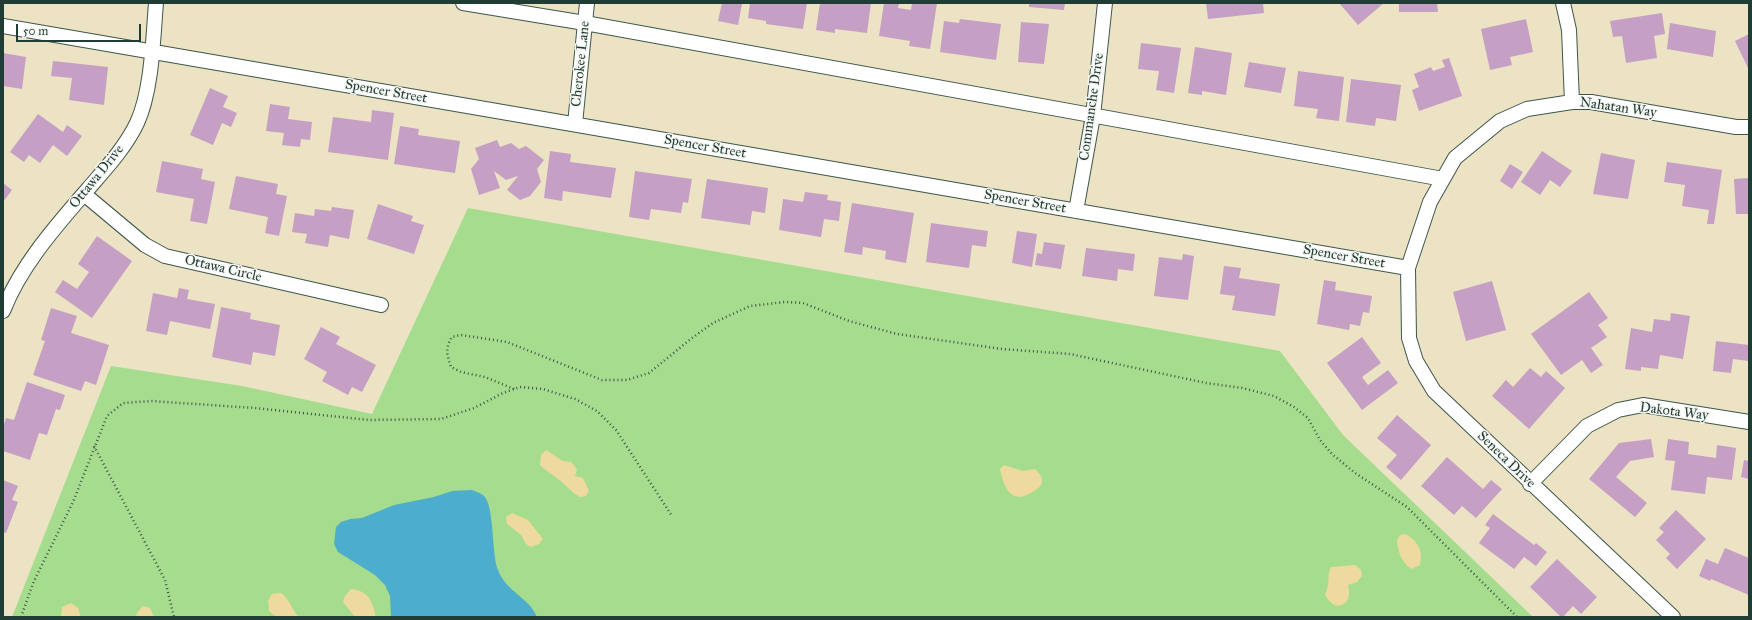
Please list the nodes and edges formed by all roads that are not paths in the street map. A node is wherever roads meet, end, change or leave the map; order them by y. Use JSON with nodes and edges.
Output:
{"nodes":[{"id":1,"x":156,"y":3,"type":"edge"},
{"id":2,"x":462,"y":3,"type":"edge"},
{"id":3,"x":587,"y":3,"type":"edge"},
{"id":4,"x":1104,"y":3,"type":"edge"},
{"id":5,"x":1563,"y":3,"type":"edge"},
{"id":6,"x":585,"y":23,"type":"junction"},
{"id":7,"x":3,"y":26,"type":"edge"},
{"id":8,"x":152,"y":52,"type":"junction"},
{"id":9,"x":1572,"y":102,"type":"junction"},
{"id":10,"x":1093,"y":116,"type":"junction"},
{"id":11,"x":575,"y":124,"type":"junction"},
{"id":12,"x":1749,"y":127,"type":"edge"},
{"id":13,"x":1443,"y":179,"type":"junction"},
{"id":14,"x":84,"y":194,"type":"junction"},
{"id":15,"x":1076,"y":211,"type":"junction"},
{"id":16,"x":1408,"y":268,"type":"junction"},
{"id":17,"x":381,"y":305,"type":"dead end"},
{"id":18,"x":3,"y":311,"type":"edge"},
{"id":19,"x":1749,"y":422,"type":"edge"},
{"id":20,"x":1530,"y":484,"type":"junction"},
{"id":21,"x":1673,"y":617,"type":"edge"}],
"edges":[{"from":1,"to":8,"type":"street","name":"Ottawa Drive"},
{"from":2,"to":6,"type":"street"},
{"from":3,"to":6,"type":"street","name":"Cherokee Lane"},
{"from":4,"to":10,"type":"street","name":"Commanche Drive"},
{"from":5,"to":9,"type":"street"},
{"from":6,"to":10,"type":"street"},
{"from":6,"to":11,"type":"street","name":"Cherokee Lane"},
{"from":7,"to":8,"type":"street","name":"Spencer Street"},
{"from":8,"to":11,"type":"street","name":"Spencer Street"},
{"from":8,"to":14,"type":"street","name":"Ottawa Drive"},
{"from":9,"to":12,"type":"street","name":"Nahatan Way"},
{"from":9,"to":13,"type":"street","name":"Nahatan Way"},
{"from":10,"to":13,"type":"street"},
{"from":10,"to":15,"type":"street","name":"Commanche Drive"},
{"from":11,"to":15,"type":"street","name":"Spencer Street"},
{"from":13,"to":16,"type":"street","name":"Nahatan Way"},
{"from":14,"to":17,"type":"street","name":"Ottawa Circle"},
{"from":14,"to":18,"type":"street","name":"Ottawa Drive"},
{"from":15,"to":16,"type":"street","name":"Spencer Street"},
{"from":16,"to":20,"type":"street","name":"Seneca Drive"},
{"from":19,"to":20,"type":"street","name":"Dakota Way"},
{"from":20,"to":21,"type":"street","name":"Seneca Drive"}]}
